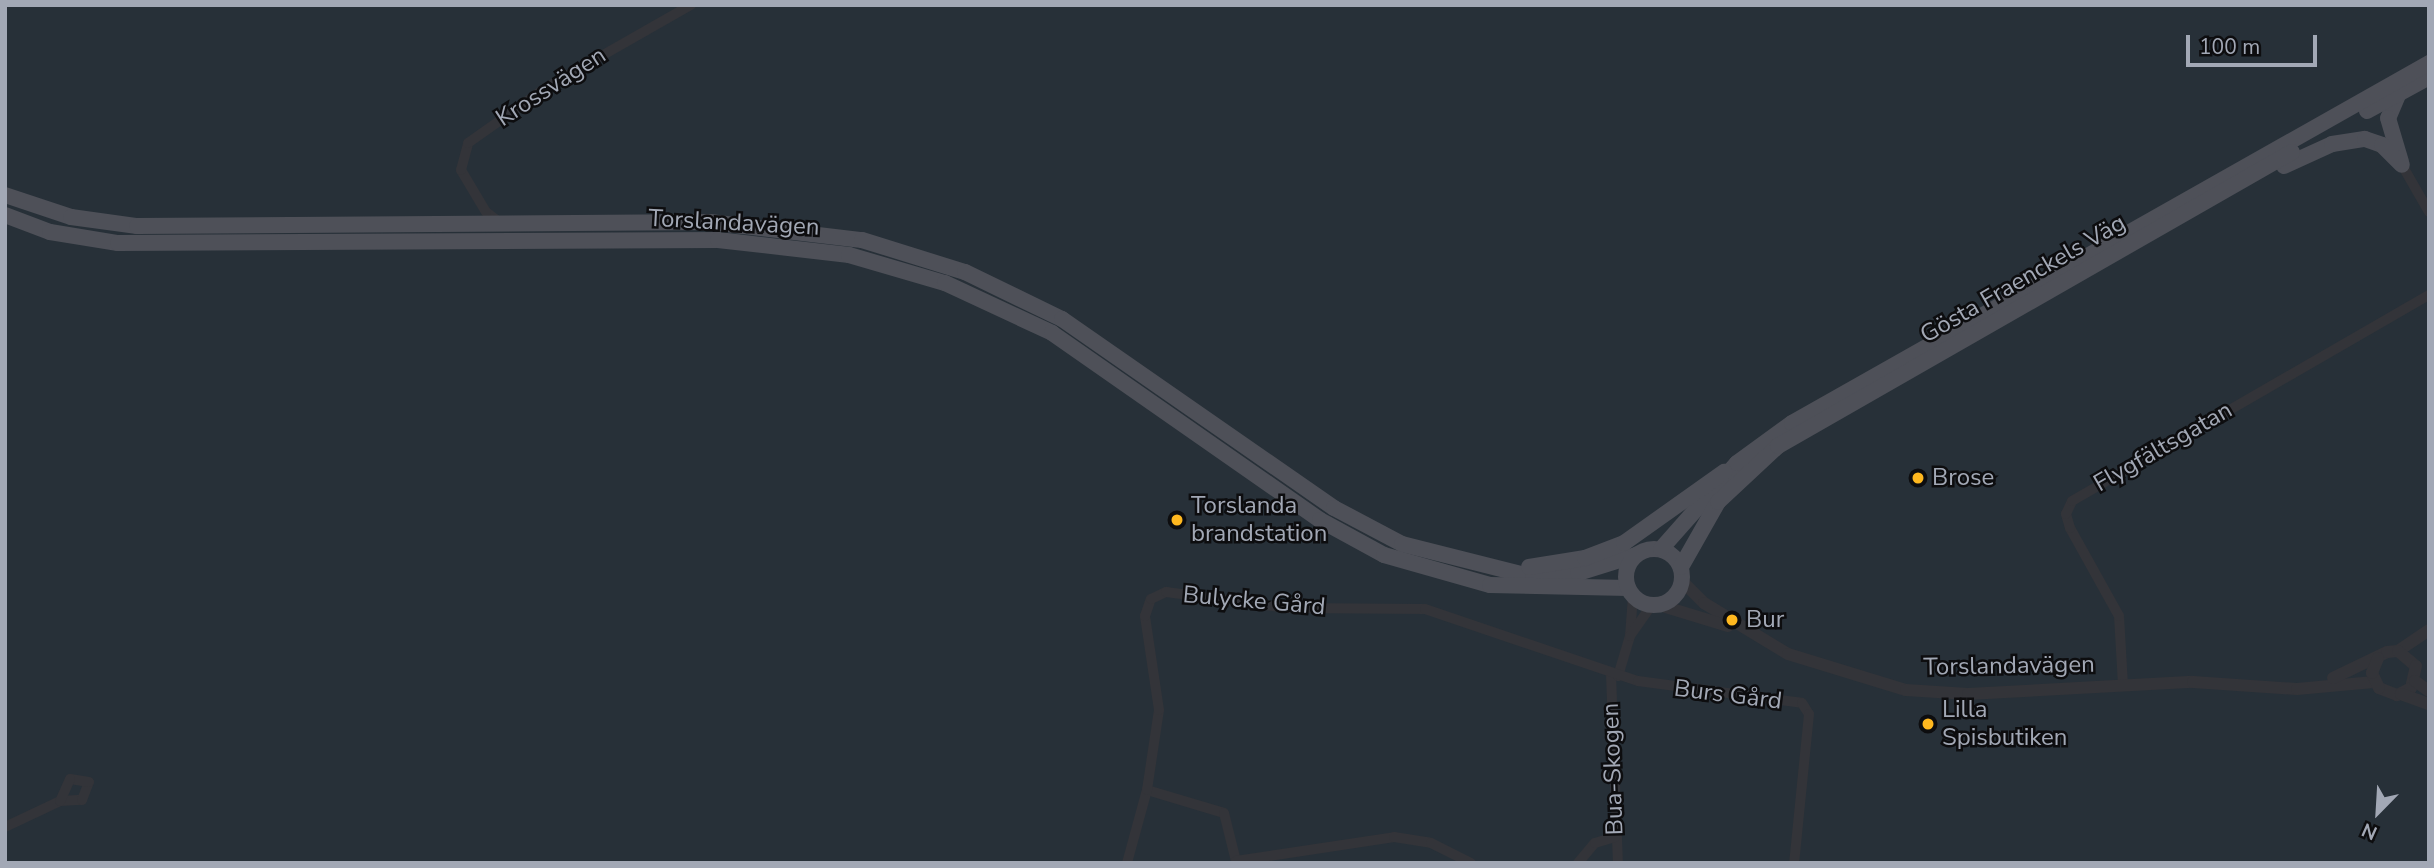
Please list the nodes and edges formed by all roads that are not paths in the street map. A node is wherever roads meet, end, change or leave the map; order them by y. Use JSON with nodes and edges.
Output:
{"nodes":[{"id":1,"x":691,"y":5,"type":"edge"},
{"id":2,"x":2429,"y":63,"type":"edge"},
{"id":3,"x":2429,"y":77,"type":"edge"},
{"id":4,"x":2402,"y":92,"type":"junction"},
{"id":5,"x":2402,"y":165,"type":"junction"},
{"id":6,"x":2246,"y":180,"type":"junction"},
{"id":7,"x":5,"y":195,"type":"edge"},
{"id":8,"x":475,"y":198,"type":"junction"},
{"id":9,"x":2429,"y":212,"type":"edge"},
{"id":10,"x":5,"y":215,"type":"edge"},
{"id":11,"x":461,"y":224,"type":"junction"},
{"id":12,"x":503,"y":224,"type":"junction"},
{"id":13,"x":2429,"y":295,"type":"edge"},
{"id":14,"x":1734,"y":467,"type":"junction"},
{"id":15,"x":1645,"y":531,"type":"joint"},
{"id":16,"x":1661,"y":549,"type":"junction"},
{"id":17,"x":1636,"y":555,"type":"junction"},
{"id":18,"x":1474,"y":565,"type":"junction"},
{"id":19,"x":1682,"y":575,"type":"junction"},
{"id":20,"x":1631,"y":592,"type":"junction"},
{"id":21,"x":1656,"y":605,"type":"junction"},
{"id":22,"x":2423,"y":633,"type":"edge"},
{"id":23,"x":1630,"y":636,"type":"junction"},
{"id":24,"x":1757,"y":638,"type":"junction"},
{"id":25,"x":2403,"y":653,"type":"junction"},
{"id":26,"x":2378,"y":658,"type":"junction"},
{"id":27,"x":1614,"y":675,"type":"junction"},
{"id":28,"x":2416,"y":681,"type":"junction"},
{"id":29,"x":2374,"y":682,"type":"junction"},
{"id":30,"x":2231,"y":683,"type":"junction"},
{"id":31,"x":2123,"y":685,"type":"junction"},
{"id":32,"x":2429,"y":691,"type":"edge"},
{"id":33,"x":2401,"y":694,"type":"junction"},
{"id":34,"x":2429,"y":704,"type":"edge"},
{"id":35,"x":1147,"y":790,"type":"junction"},
{"id":36,"x":60,"y":801,"type":"dead end"},
{"id":37,"x":5,"y":827,"type":"edge"},
{"id":38,"x":1615,"y":836,"type":"junction"},
{"id":39,"x":1126,"y":863,"type":"edge"},
{"id":40,"x":1471,"y":863,"type":"edge"},
{"id":41,"x":1578,"y":863,"type":"edge"},
{"id":42,"x":1618,"y":863,"type":"edge"},
{"id":43,"x":1794,"y":863,"type":"edge"}],
"edges":[{"from":1,"to":8,"type":"street","name":"Krossvägen"},
{"from":2,"to":14,"type":"main road","name":"Gösta Fraenckels Väg"},
{"from":3,"to":4,"type":"main road","name":"Gösta Fraenckels Väg"},
{"from":4,"to":5,"type":"main road"},
{"from":4,"to":6,"type":"main road","name":"Gösta Fraenckels Väg"},
{"from":5,"to":6,"type":"main road"},
{"from":5,"to":9,"type":"street"},
{"from":6,"to":19,"type":"main road","name":"Gösta Fraenckels Väg"},
{"from":7,"to":11,"type":"main road","name":"Torslandavägen"},
{"from":8,"to":11,"type":"street"},
{"from":8,"to":12,"type":"street","name":"Krossvägen"},
{"from":10,"to":20,"type":"main road","name":"Torslandavägen"},
{"from":11,"to":12,"type":"main road","name":"Torslandavägen"},
{"from":12,"to":18,"type":"main road","name":"Torslandavägen"},
{"from":13,"to":31,"type":"street","name":"Flygfältsgatan"},
{"from":14,"to":15,"type":"main road","name":"Gösta Fraenckels Väg"},
{"from":14,"to":16,"type":"main road","name":"Gösta Fraenckels Väg"},
{"from":15,"to":18,"type":"main road","name":"Torslandavägen"},
{"from":16,"to":17,"type":"main road","name":"Torslandavägen"},
{"from":16,"to":19,"type":"main road","name":"Torslandavägen"},
{"from":17,"to":18,"type":"main road","name":"Torslandavägen"},
{"from":17,"to":20,"type":"main road"},
{"from":19,"to":21,"type":"main road"},
{"from":19,"to":24,"type":"street","name":"Torslandavägen"},
{"from":20,"to":21,"type":"main road","name":"Torslandavägen"},
{"from":20,"to":23,"type":"street"},
{"from":21,"to":23,"type":"street"},
{"from":21,"to":24,"type":"street","name":"Torslandavägen"},
{"from":22,"to":25,"type":"street"},
{"from":23,"to":27,"type":"street"},
{"from":24,"to":31,"type":"street","name":"Torslandavägen"},
{"from":25,"to":26,"type":"street"},
{"from":25,"to":28,"type":"street"},
{"from":26,"to":29,"type":"street"},
{"from":26,"to":30,"type":"street","name":"Torslandavägen"},
{"from":27,"to":35,"type":"street","name":"Bulycke Gård"},
{"from":27,"to":38,"type":"street","name":"Bua-Skogen"},
{"from":27,"to":43,"type":"street","name":"Burs Gård"},
{"from":28,"to":32,"type":"street"},
{"from":28,"to":33,"type":"street"},
{"from":29,"to":30,"type":"street","name":"Torslandavägen"},
{"from":29,"to":33,"type":"street"},
{"from":30,"to":31,"type":"street","name":"Torslandavägen"},
{"from":33,"to":34,"type":"street"},
{"from":35,"to":39,"type":"street","name":"Bulycke Gård"},
{"from":35,"to":40,"type":"street"},
{"from":36,"to":37,"type":"street"},
{"from":38,"to":41,"type":"street"},
{"from":38,"to":42,"type":"street","name":"Bua-Skogen"}]}
